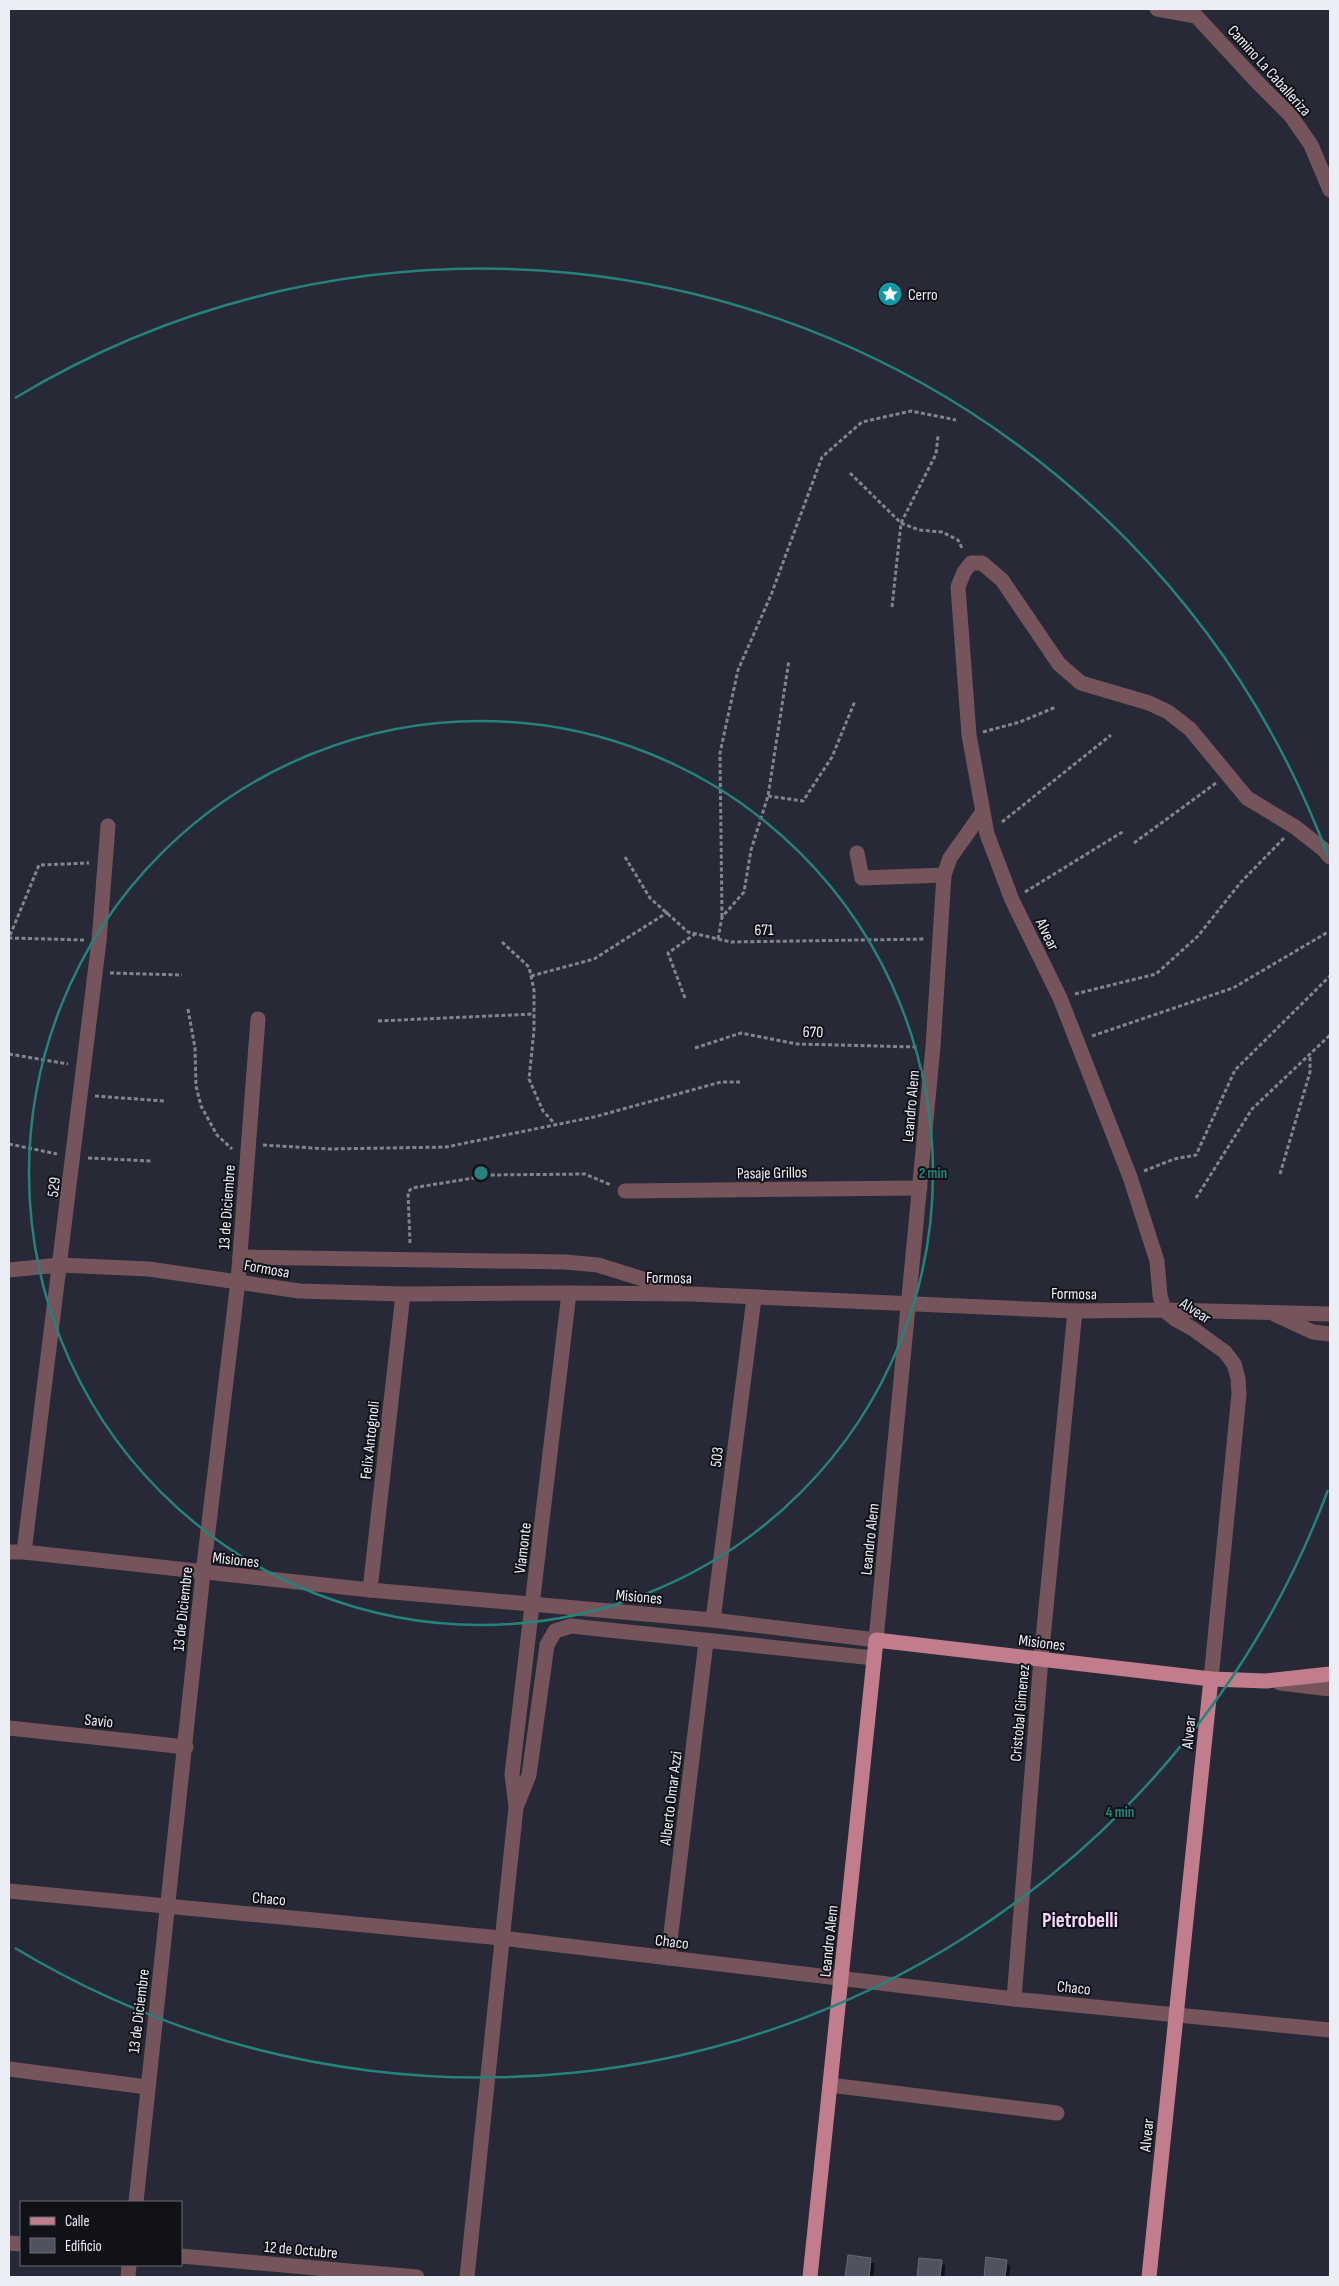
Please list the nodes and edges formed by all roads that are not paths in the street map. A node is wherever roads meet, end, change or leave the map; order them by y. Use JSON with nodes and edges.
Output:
{"nodes":[{"id":1,"x":1157,"y":9,"type":"edge"},
{"id":2,"x":1192,"y":13,"type":"edge"},
{"id":3,"x":1330,"y":190,"type":"edge"},
{"id":4,"x":982,"y":813,"type":"junction"},
{"id":5,"x":108,"y":826,"type":"dead end"},
{"id":6,"x":857,"y":853,"type":"dead end"},
{"id":7,"x":1330,"y":858,"type":"edge"},
{"id":8,"x":944,"y":875,"type":"junction"},
{"id":9,"x":258,"y":1019,"type":"dead end"},
{"id":10,"x":920,"y":1188,"type":"junction"},
{"id":11,"x":625,"y":1191,"type":"road end"},
{"id":12,"x":240,"y":1256,"type":"junction"},
{"id":13,"x":60,"y":1265,"type":"junction"},
{"id":14,"x":9,"y":1270,"type":"edge"},
{"id":15,"x":238,"y":1281,"type":"junction"},
{"id":16,"x":569,"y":1293,"type":"junction"},
{"id":17,"x":403,"y":1294,"type":"junction"},
{"id":18,"x":691,"y":1294,"type":"junction"},
{"id":19,"x":754,"y":1298,"type":"junction"},
{"id":20,"x":910,"y":1304,"type":"junction"},
{"id":21,"x":1164,"y":1310,"type":"junction"},
{"id":22,"x":1075,"y":1311,"type":"junction"},
{"id":23,"x":1272,"y":1314,"type":"junction"},
{"id":24,"x":1330,"y":1314,"type":"edge"},
{"id":25,"x":1330,"y":1334,"type":"edge"},
{"id":26,"x":9,"y":1552,"type":"edge"},
{"id":27,"x":24,"y":1552,"type":"junction"},
{"id":28,"x":203,"y":1573,"type":"junction"},
{"id":29,"x":370,"y":1590,"type":"junction"},
{"id":30,"x":533,"y":1605,"type":"junction"},
{"id":31,"x":713,"y":1620,"type":"junction"},
{"id":32,"x":876,"y":1640,"type":"junction"},
{"id":33,"x":706,"y":1642,"type":"junction"},
{"id":34,"x":874,"y":1658,"type":"junction"},
{"id":35,"x":1041,"y":1660,"type":"junction"},
{"id":36,"x":1330,"y":1674,"type":"edge"},
{"id":37,"x":1211,"y":1679,"type":"junction"},
{"id":38,"x":1266,"y":1681,"type":"junction"},
{"id":39,"x":1330,"y":1689,"type":"edge"},
{"id":40,"x":9,"y":1728,"type":"edge"},
{"id":41,"x":186,"y":1747,"type":"junction"},
{"id":42,"x":516,"y":1807,"type":"junction"},
{"id":43,"x":9,"y":1891,"type":"edge"},
{"id":44,"x":168,"y":1906,"type":"junction"},
{"id":45,"x":502,"y":1938,"type":"junction"},
{"id":46,"x":668,"y":1958,"type":"junction"},
{"id":47,"x":841,"y":1979,"type":"junction"},
{"id":48,"x":1014,"y":1999,"type":"junction"},
{"id":49,"x":1176,"y":2014,"type":"junction"},
{"id":50,"x":1330,"y":2030,"type":"edge"},
{"id":51,"x":9,"y":2069,"type":"edge"},
{"id":52,"x":830,"y":2084,"type":"junction"},
{"id":53,"x":147,"y":2087,"type":"junction"},
{"id":54,"x":1056,"y":2113,"type":"dead end"},
{"id":55,"x":136,"y":2201,"type":"edge"},
{"id":56,"x":182,"y":2256,"type":"edge"},
{"id":57,"x":417,"y":2277,"type":"edge"},
{"id":58,"x":467,"y":2277,"type":"edge"},
{"id":59,"x":810,"y":2277,"type":"edge"},
{"id":60,"x":1150,"y":2277,"type":"edge"}],
"edges":[{"from":1,"to":2,"type":"street"},
{"from":2,"to":3,"type":"street","name":"Camino La Caballeriza"},
{"from":4,"to":7,"type":"street","name":"Alvear"},
{"from":4,"to":8,"type":"street","name":"Leandro Alem"},
{"from":4,"to":21,"type":"street","name":"Alvear"},
{"from":5,"to":13,"type":"street","name":"529"},
{"from":6,"to":8,"type":"street"},
{"from":8,"to":10,"type":"street","name":"Leandro Alem"},
{"from":9,"to":12,"type":"street","name":"13 de Diciembre"},
{"from":10,"to":11,"type":"street","name":"Pasaje Grillos"},
{"from":10,"to":20,"type":"street","name":"Leandro Alem"},
{"from":12,"to":15,"type":"street","name":"13 de Diciembre"},
{"from":12,"to":18,"type":"street"},
{"from":13,"to":14,"type":"street","name":"Formosa"},
{"from":13,"to":15,"type":"street","name":"Formosa"},
{"from":13,"to":27,"type":"street","name":"529"},
{"from":15,"to":17,"type":"street","name":"Formosa"},
{"from":15,"to":28,"type":"street","name":"13 de Diciembre"},
{"from":16,"to":17,"type":"street","name":"Formosa"},
{"from":16,"to":18,"type":"street","name":"Formosa"},
{"from":16,"to":30,"type":"street","name":"Viamonte"},
{"from":17,"to":29,"type":"street","name":"Felix Antognoli"},
{"from":18,"to":19,"type":"street","name":"Formosa"},
{"from":19,"to":20,"type":"street","name":"Formosa"},
{"from":19,"to":31,"type":"street","name":"503"},
{"from":20,"to":22,"type":"street","name":"Formosa"},
{"from":20,"to":32,"type":"street","name":"Leandro Alem"},
{"from":21,"to":22,"type":"street","name":"Formosa"},
{"from":21,"to":23,"type":"street","name":"Formosa"},
{"from":21,"to":37,"type":"street","name":"Alvear"},
{"from":22,"to":35,"type":"street","name":"Cristobal Gimenez"},
{"from":23,"to":24,"type":"street","name":"Formosa"},
{"from":23,"to":25,"type":"street"},
{"from":26,"to":27,"type":"street","name":"Misiones"},
{"from":27,"to":28,"type":"street","name":"Misiones"},
{"from":28,"to":29,"type":"street","name":"Misiones"},
{"from":28,"to":41,"type":"street","name":"13 de Diciembre"},
{"from":29,"to":30,"type":"street","name":"Misiones"},
{"from":30,"to":31,"type":"street","name":"Misiones"},
{"from":30,"to":42,"type":"street","name":"Viamonte"},
{"from":31,"to":32,"type":"street","name":"Misiones"},
{"from":32,"to":34,"type":"main road","name":"Leandro Alem"},
{"from":32,"to":35,"type":"main road","name":"Misiones"},
{"from":33,"to":34,"type":"street"},
{"from":33,"to":42,"type":"street","name":"Viamonte"},
{"from":33,"to":46,"type":"street","name":"Alberto Omar Azzi"},
{"from":34,"to":47,"type":"main road","name":"Leandro Alem"},
{"from":35,"to":37,"type":"main road","name":"Misiones"},
{"from":35,"to":48,"type":"street","name":"Cristobal Gimenez"},
{"from":36,"to":38,"type":"main road","name":"Misiones"},
{"from":37,"to":38,"type":"main road","name":"Misiones"},
{"from":37,"to":49,"type":"main road","name":"Alvear"},
{"from":38,"to":39,"type":"street","name":"Misiones"},
{"from":40,"to":41,"type":"street","name":"Savio"},
{"from":41,"to":44,"type":"street","name":"13 de Diciembre"},
{"from":42,"to":45,"type":"street","name":"Viamonte"},
{"from":43,"to":44,"type":"street","name":"Chaco"},
{"from":44,"to":45,"type":"street","name":"Chaco"},
{"from":44,"to":53,"type":"street","name":"13 de Diciembre"},
{"from":45,"to":46,"type":"street","name":"Chaco"},
{"from":45,"to":58,"type":"street","name":"Viamonte"},
{"from":46,"to":47,"type":"street","name":"Chaco"},
{"from":47,"to":48,"type":"street","name":"Chaco"},
{"from":47,"to":52,"type":"main road","name":"Leandro Alem"},
{"from":48,"to":49,"type":"street","name":"Chaco"},
{"from":49,"to":50,"type":"street","name":"Chaco"},
{"from":49,"to":60,"type":"main road","name":"Alvear"},
{"from":51,"to":53,"type":"street"},
{"from":52,"to":54,"type":"street"},
{"from":52,"to":59,"type":"main road","name":"Leandro Alem"},
{"from":53,"to":55,"type":"street","name":"13 de Diciembre"},
{"from":56,"to":57,"type":"street","name":"12 de Octubre"}]}
